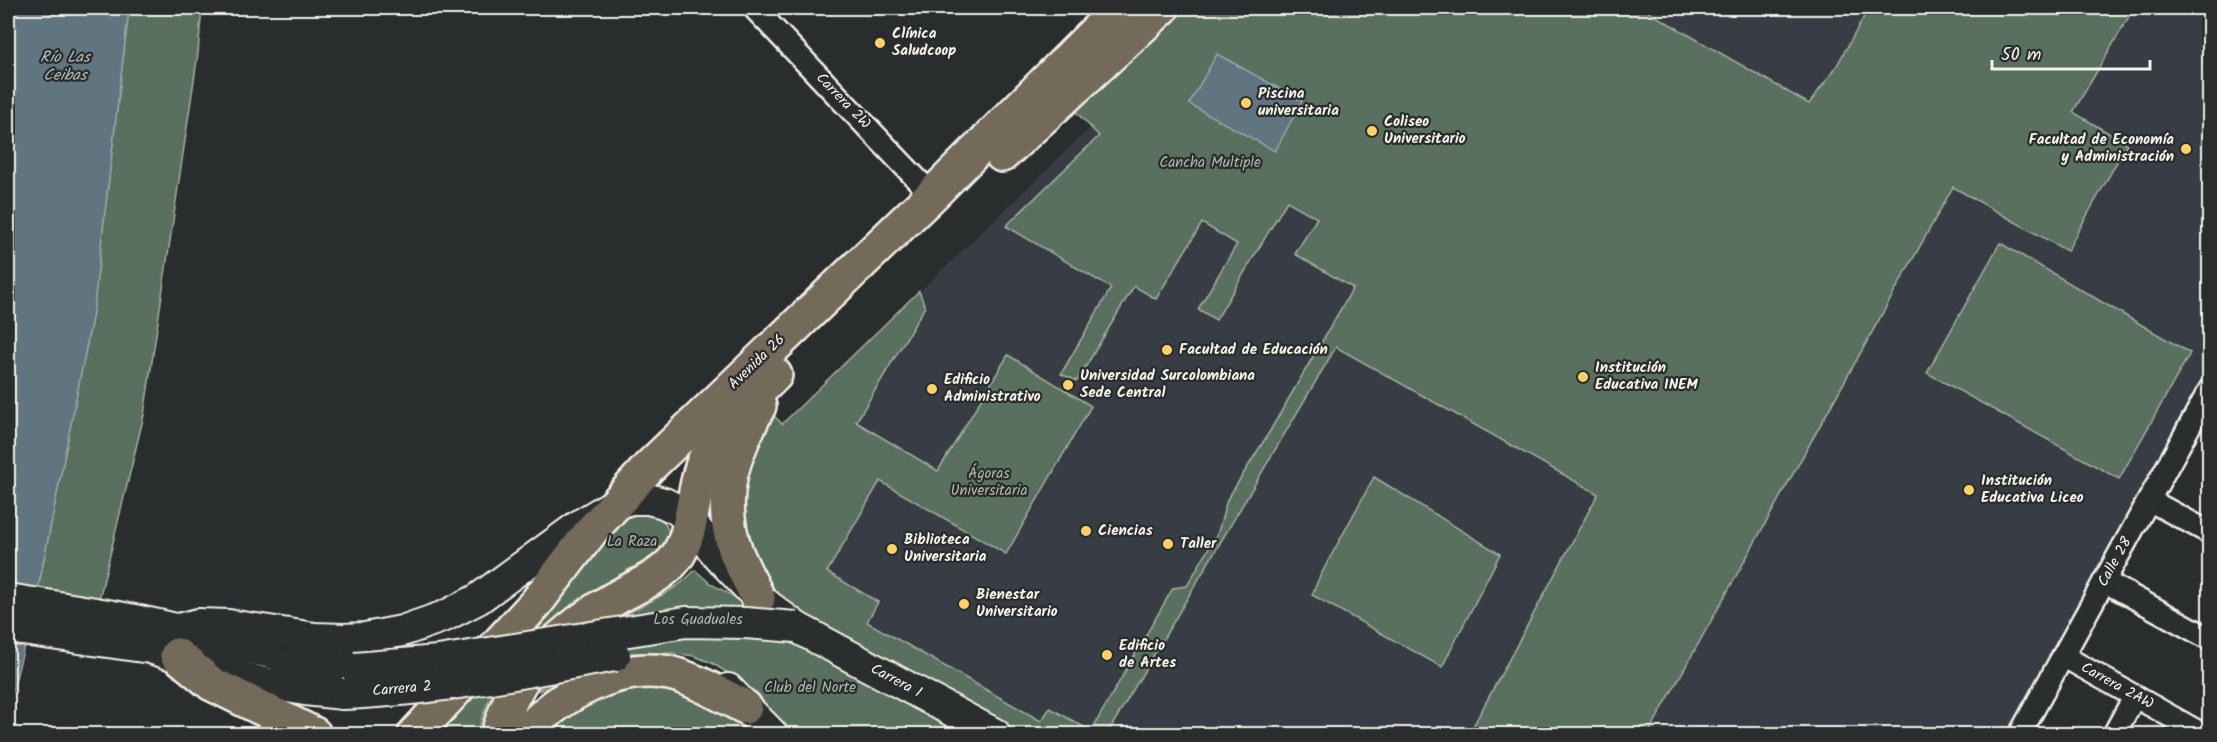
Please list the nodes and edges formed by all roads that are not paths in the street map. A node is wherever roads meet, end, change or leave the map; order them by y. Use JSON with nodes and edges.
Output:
{"nodes":[{"id":1,"x":754,"y":8,"type":"edge"},
{"id":2,"x":1119,"y":8,"type":"edge"},
{"id":3,"x":1162,"y":8,"type":"edge"},
{"id":4,"x":932,"y":195,"type":"junction"},
{"id":5,"x":778,"y":373,"type":"junction"},
{"id":6,"x":2210,"y":389,"type":"edge"},
{"id":7,"x":2149,"y":500,"type":"junction"},
{"id":8,"x":616,"y":502,"type":"junction"},
{"id":9,"x":690,"y":521,"type":"junction"},
{"id":10,"x":2210,"y":533,"type":"edge"},
{"id":11,"x":2104,"y":581,"type":"junction"},
{"id":12,"x":758,"y":598,"type":"junction"},
{"id":13,"x":8,"y":599,"type":"edge"},
{"id":14,"x":796,"y":627,"type":"junction"},
{"id":15,"x":8,"y":628,"type":"edge"},
{"id":16,"x":2210,"y":639,"type":"edge"},
{"id":17,"x":168,"y":644,"type":"junction"},
{"id":18,"x":2063,"y":656,"type":"junction"},
{"id":19,"x":349,"y":681,"type":"junction"},
{"id":20,"x":2135,"y":696,"type":"junction"},
{"id":21,"x":260,"y":707,"type":"junction"},
{"id":22,"x":745,"y":707,"type":"junction"},
{"id":23,"x":2170,"y":727,"type":"edge"},
{"id":24,"x":297,"y":735,"type":"edge"},
{"id":25,"x":314,"y":735,"type":"edge"},
{"id":26,"x":416,"y":735,"type":"edge"},
{"id":27,"x":498,"y":735,"type":"edge"},
{"id":28,"x":526,"y":735,"type":"edge"},
{"id":29,"x":772,"y":735,"type":"edge"},
{"id":30,"x":995,"y":735,"type":"edge"},
{"id":31,"x":2020,"y":735,"type":"edge"},
{"id":32,"x":2114,"y":735,"type":"edge"},
{"id":33,"x":2202,"y":735,"type":"edge"}],
"edges":[{"from":1,"to":4,"type":"street","name":"Carrera 2W"},
{"from":2,"to":4,"type":"main road","name":"Avenida 26"},
{"from":3,"to":5,"type":"main road","name":"Avenida 26"},
{"from":4,"to":8,"type":"main road","name":"Avenida 26"},
{"from":5,"to":9,"type":"main road","name":"Avenida 26"},
{"from":5,"to":12,"type":"main road"},
{"from":6,"to":7,"type":"street","name":"Calle 28"},
{"from":7,"to":10,"type":"street"},
{"from":7,"to":11,"type":"street","name":"Calle 28"},
{"from":8,"to":9,"type":"main road","name":"Carrera 1"},
{"from":8,"to":17,"type":"main road"},
{"from":8,"to":26,"type":"main road","name":"Avenida 26"},
{"from":9,"to":12,"type":"main road","name":"Carrera 1"},
{"from":9,"to":27,"type":"main road","name":"Avenida 26"},
{"from":11,"to":16,"type":"street"},
{"from":11,"to":18,"type":"street","name":"Calle 28"},
{"from":12,"to":14,"type":"main road","name":"Carrera 1"},
{"from":13,"to":17,"type":"main road","name":"Carrera 2"},
{"from":14,"to":19,"type":"main road","name":"Carrera 2","bridge":true},
{"from":14,"to":30,"type":"main road","name":"Carrera 1"},
{"from":15,"to":17,"type":"main road","name":"Carrera 2"},
{"from":17,"to":19,"type":"main road","name":"Carrera 2"},
{"from":17,"to":21,"type":"main road"},
{"from":18,"to":20,"type":"street","name":"Carrera 2AW"},
{"from":18,"to":31,"type":"street","name":"Calle 28"},
{"from":19,"to":22,"type":"main road","name":"Carrera 2","bridge":true},
{"from":20,"to":23,"type":"street","name":"Carrera 2AW"},
{"from":20,"to":32,"type":"street"},
{"from":21,"to":24,"type":"main road"},
{"from":21,"to":25,"type":"main road"},
{"from":22,"to":28,"type":"main road"},
{"from":22,"to":29,"type":"main road","name":"Carrera 2"},
{"from":23,"to":33,"type":"street","name":"Carrera 2AW"}]}
